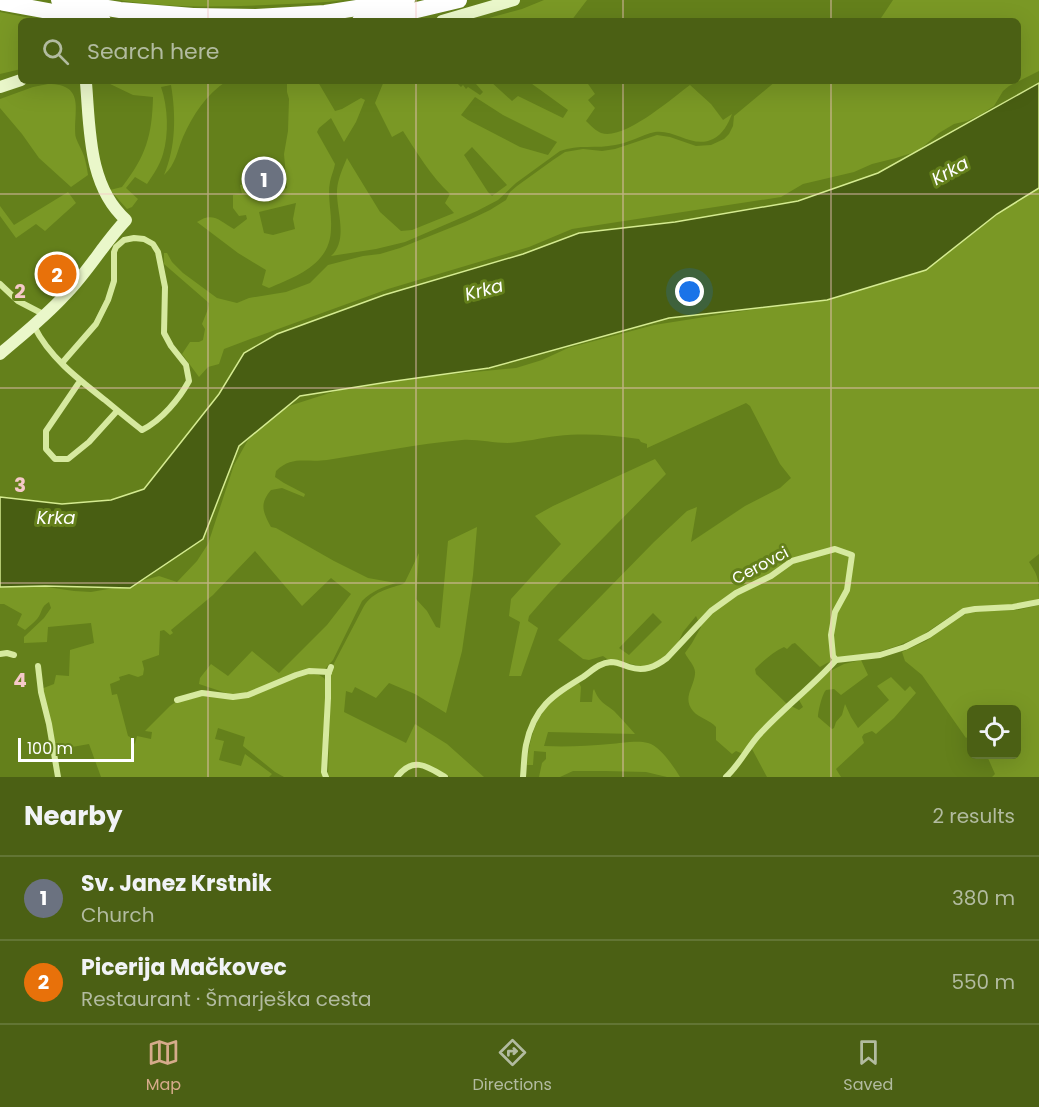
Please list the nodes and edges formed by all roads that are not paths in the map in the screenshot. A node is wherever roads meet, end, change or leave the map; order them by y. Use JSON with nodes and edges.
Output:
{"nodes":[{"id":1,"x":59,"y":0,"type":"edge"},
{"id":2,"x":94,"y":0,"type":"edge"},
{"id":3,"x":407,"y":0,"type":"edge"},
{"id":4,"x":459,"y":0,"type":"edge"},
{"id":5,"x":514,"y":0,"type":"edge"},
{"id":6,"x":2,"y":3,"type":"edge"},
{"id":7,"x":86,"y":18,"type":"edge"},
{"id":8,"x":89,"y":18,"type":"edge"},
{"id":9,"x":377,"y":18,"type":"edge"},
{"id":10,"x":452,"y":18,"type":"edge"},
{"id":11,"x":18,"y":81,"type":"edge"},
{"id":12,"x":84,"y":84,"type":"edge"},
{"id":13,"x":0,"y":87,"type":"edge"},
{"id":14,"x":0,"y":284,"type":"edge"},
{"id":15,"x":46,"y":315,"type":"junction"},
{"id":16,"x":34,"y":326,"type":"junction"},
{"id":17,"x":0,"y":354,"type":"edge"},
{"id":18,"x":62,"y":363,"type":"junction"},
{"id":19,"x":78,"y":384,"type":"dead end"},
{"id":20,"x":117,"y":411,"type":"junction"},
{"id":21,"x":1039,"y":602,"type":"edge"},
{"id":22,"x":0,"y":654,"type":"edge"},
{"id":23,"x":14,"y":655,"type":"dead end"},
{"id":24,"x":836,"y":660,"type":"junction"},
{"id":25,"x":38,"y":666,"type":"dead end"},
{"id":26,"x":177,"y":700,"type":"dead end"},
{"id":27,"x":58,"y":777,"type":"edge"},
{"id":28,"x":326,"y":777,"type":"edge"},
{"id":29,"x":397,"y":777,"type":"edge"},
{"id":30,"x":445,"y":777,"type":"edge"},
{"id":31,"x":523,"y":777,"type":"edge"},
{"id":32,"x":726,"y":777,"type":"edge"}],
"edges":[{"from":1,"to":3,"type":"highway","bridge":true},
{"from":2,"to":8,"type":"street"},
{"from":4,"to":9,"type":"highway"},
{"from":5,"to":10,"type":"street"},
{"from":6,"to":7,"type":"highway","bridge":true},
{"from":11,"to":13,"type":"street"},
{"from":12,"to":15,"type":"street"},
{"from":14,"to":15,"type":"street"},
{"from":15,"to":16,"type":"street"},
{"from":16,"to":17,"type":"street"},
{"from":16,"to":18,"type":"street"},
{"from":18,"to":20,"type":"street"},
{"from":18,"to":20,"type":"street"},
{"from":19,"to":20,"type":"street"},
{"from":21,"to":24,"type":"street"},
{"from":22,"to":23,"type":"street"},
{"from":24,"to":31,"type":"street","name":"Cerovci"},
{"from":24,"to":32,"type":"street"},
{"from":25,"to":27,"type":"street"},
{"from":26,"to":28,"type":"street"},
{"from":29,"to":30,"type":"street"}]}
